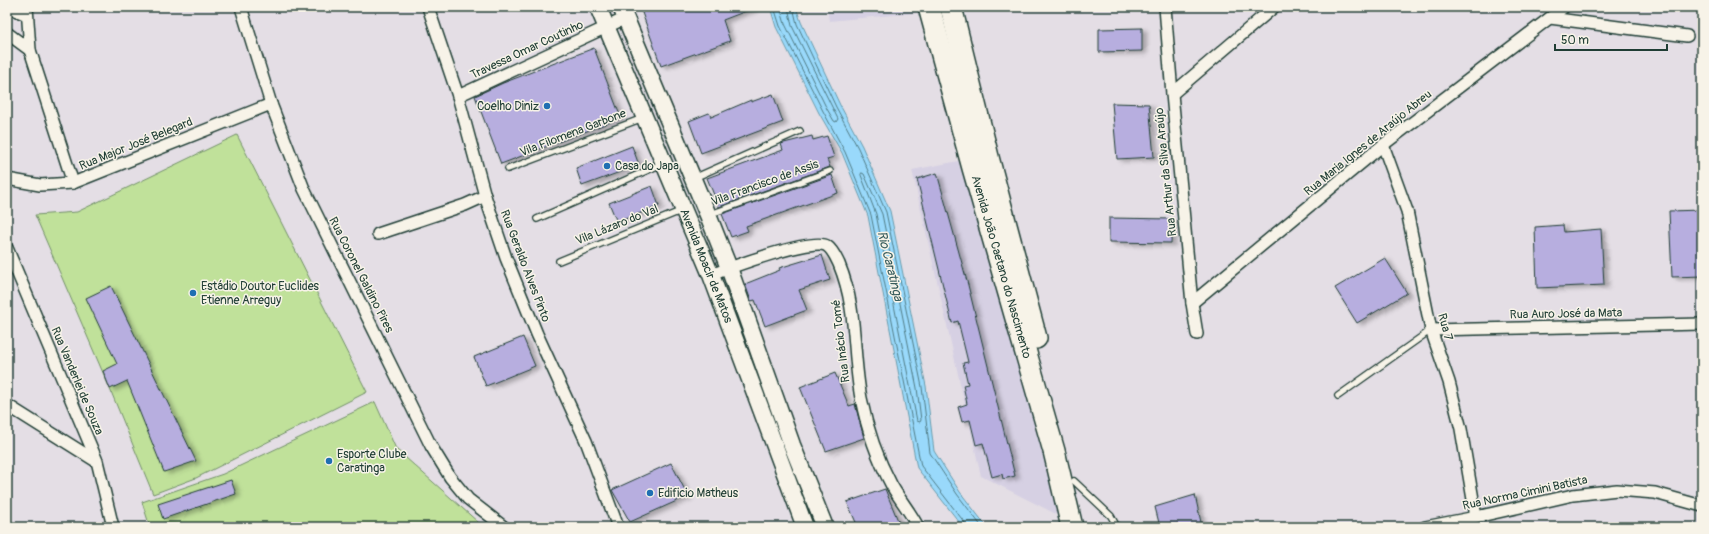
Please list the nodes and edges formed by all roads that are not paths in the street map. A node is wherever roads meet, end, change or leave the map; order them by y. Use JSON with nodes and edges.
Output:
{"nodes":[{"id":1,"x":7,"y":7,"type":"edge"},
{"id":2,"x":241,"y":7,"type":"edge"},
{"id":3,"x":428,"y":7,"type":"edge"},
{"id":4,"x":598,"y":7,"type":"edge"},
{"id":5,"x":929,"y":7,"type":"edge"},
{"id":6,"x":951,"y":7,"type":"edge"},
{"id":7,"x":1165,"y":7,"type":"edge"},
{"id":8,"x":1274,"y":7,"type":"edge"},
{"id":9,"x":1564,"y":7,"type":"edge"},
{"id":10,"x":27,"y":11,"type":"edge"},
{"id":11,"x":623,"y":12,"type":"edge"},
{"id":12,"x":1550,"y":18,"type":"junction"},
{"id":13,"x":606,"y":28,"type":"junction"},
{"id":14,"x":7,"y":33,"type":"edge"},
{"id":15,"x":1687,"y":36,"type":"dead end"},
{"id":16,"x":30,"y":50,"type":"junction"},
{"id":17,"x":1172,"y":94,"type":"junction"},
{"id":18,"x":458,"y":96,"type":"junction"},
{"id":19,"x":271,"y":104,"type":"junction"},
{"id":20,"x":645,"y":117,"type":"junction"},
{"id":21,"x":800,"y":131,"type":"dead end"},
{"id":22,"x":1383,"y":145,"type":"junction"},
{"id":23,"x":664,"y":163,"type":"junction"},
{"id":24,"x":508,"y":169,"type":"dead end"},
{"id":25,"x":830,"y":171,"type":"dead end"},
{"id":26,"x":7,"y":179,"type":"edge"},
{"id":27,"x":692,"y":179,"type":"junction"},
{"id":28,"x":73,"y":183,"type":"junction"},
{"id":29,"x":485,"y":196,"type":"junction"},
{"id":30,"x":683,"y":210,"type":"junction"},
{"id":31,"x":708,"y":215,"type":"junction"},
{"id":32,"x":537,"y":219,"type":"dead end"},
{"id":33,"x":378,"y":234,"type":"dead end"},
{"id":34,"x":7,"y":248,"type":"edge"},
{"id":35,"x":559,"y":261,"type":"dead end"},
{"id":36,"x":729,"y":268,"type":"junction"},
{"id":37,"x":711,"y":275,"type":"junction"},
{"id":38,"x":1192,"y":303,"type":"junction"},
{"id":39,"x":1702,"y":324,"type":"edge"},
{"id":40,"x":1431,"y":330,"type":"junction"},
{"id":41,"x":1197,"y":334,"type":"dead end"},
{"id":42,"x":1338,"y":396,"type":"dead end"},
{"id":43,"x":7,"y":405,"type":"edge"},
{"id":44,"x":97,"y":461,"type":"junction"},
{"id":45,"x":1074,"y":481,"type":"junction"},
{"id":46,"x":1702,"y":506,"type":"edge"},
{"id":47,"x":1476,"y":517,"type":"junction"},
{"id":48,"x":113,"y":527,"type":"edge"},
{"id":49,"x":504,"y":527,"type":"edge"},
{"id":50,"x":618,"y":527,"type":"edge"},
{"id":51,"x":805,"y":527,"type":"edge"},
{"id":52,"x":825,"y":527,"type":"edge"},
{"id":53,"x":918,"y":527,"type":"edge"},
{"id":54,"x":1072,"y":527,"type":"edge"},
{"id":55,"x":1084,"y":527,"type":"edge"},
{"id":56,"x":1117,"y":527,"type":"edge"},
{"id":57,"x":1425,"y":527,"type":"edge"}],
"edges":[{"from":1,"to":10,"type":"street"},
{"from":2,"to":19,"type":"street","name":"Rua Coronel Galdino Pires"},
{"from":3,"to":18,"type":"street","name":"Rua Geraldo Alves Pinto"},
{"from":4,"to":13,"type":"main road","name":"Avenida Moacir de Matos"},
{"from":5,"to":54,"type":"highway","name":"Avenida João Caetano do Nascimento"},
{"from":6,"to":45,"type":"highway","name":"Avenida João Caetano do Nascimento"},
{"from":7,"to":17,"type":"street","name":"Rua Arthur da Silva Araújo"},
{"from":8,"to":17,"type":"street"},
{"from":9,"to":12,"type":"street","name":"Rua Maria Ignes de Araújo Abreu"},
{"from":10,"to":16,"type":"street"},
{"from":11,"to":13,"type":"street","name":"Travessa Omar Coutinho"},
{"from":11,"to":27,"type":"main road","name":"Avenida Moacir de Matos"},
{"from":12,"to":15,"type":"street"},
{"from":12,"to":22,"type":"street","name":"Rua Maria Ignes de Araújo Abreu"},
{"from":13,"to":18,"type":"street","name":"Travessa Omar Coutinho"},
{"from":13,"to":20,"type":"main road","name":"Avenida Moacir de Matos"},
{"from":14,"to":16,"type":"street"},
{"from":16,"to":28,"type":"street"},
{"from":17,"to":38,"type":"street","name":"Rua Arthur da Silva Araújo"},
{"from":18,"to":29,"type":"street","name":"Rua Geraldo Alves Pinto"},
{"from":19,"to":28,"type":"street","name":"Rua Major José Belegard"},
{"from":19,"to":49,"type":"street","name":"Rua Coronel Galdino Pires"},
{"from":20,"to":23,"type":"main road","name":"Avenida Moacir de Matos"},
{"from":20,"to":24,"type":"lane","name":"Vila Filomena Garbone"},
{"from":21,"to":27,"type":"lane"},
{"from":22,"to":38,"type":"street","name":"Rua Maria Ignes de Araújo Abreu"},
{"from":22,"to":40,"type":"street","name":"Rua 7"},
{"from":23,"to":30,"type":"main road","name":"Avenida Moacir de Matos"},
{"from":23,"to":32,"type":"lane"},
{"from":25,"to":31,"type":"lane","name":"Vila Francisco de Assis"},
{"from":26,"to":28,"type":"street","name":"Rua Major José Belegard"},
{"from":27,"to":31,"type":"main road","name":"Avenida Moacir de Matos"},
{"from":29,"to":33,"type":"street"},
{"from":29,"to":50,"type":"street","name":"Rua Geraldo Alves Pinto"},
{"from":30,"to":35,"type":"lane","name":"Vila Lázaro do Val"},
{"from":30,"to":37,"type":"main road","name":"Avenida Moacir de Matos"},
{"from":31,"to":36,"type":"main road","name":"Avenida Moacir de Matos"},
{"from":34,"to":44,"type":"street","name":"Rua Vanderlei de Souza"},
{"from":36,"to":37,"type":"street"},
{"from":36,"to":52,"type":"main road","name":"Avenida Moacir de Matos"},
{"from":36,"to":53,"type":"street","name":"Rua Inácio Tomé"},
{"from":37,"to":51,"type":"main road","name":"Avenida Moacir de Matos"},
{"from":38,"to":41,"type":"street","name":"Rua Arthur da Silva Araújo"},
{"from":39,"to":40,"type":"street","name":"Rua Auro José da Mata"},
{"from":40,"to":42,"type":"lane"},
{"from":40,"to":47,"type":"street","name":"Rua 7"},
{"from":43,"to":44,"type":"street"},
{"from":44,"to":48,"type":"street","name":"Rua Vanderlei de Souza"},
{"from":45,"to":55,"type":"highway","name":"Avenida João Caetano do Nascimento"},
{"from":45,"to":56,"type":"lane"},
{"from":46,"to":47,"type":"street","name":"Rua Norma Cimini Batista"},
{"from":47,"to":57,"type":"street","name":"Rua Norma Cimini Batista"}]}
